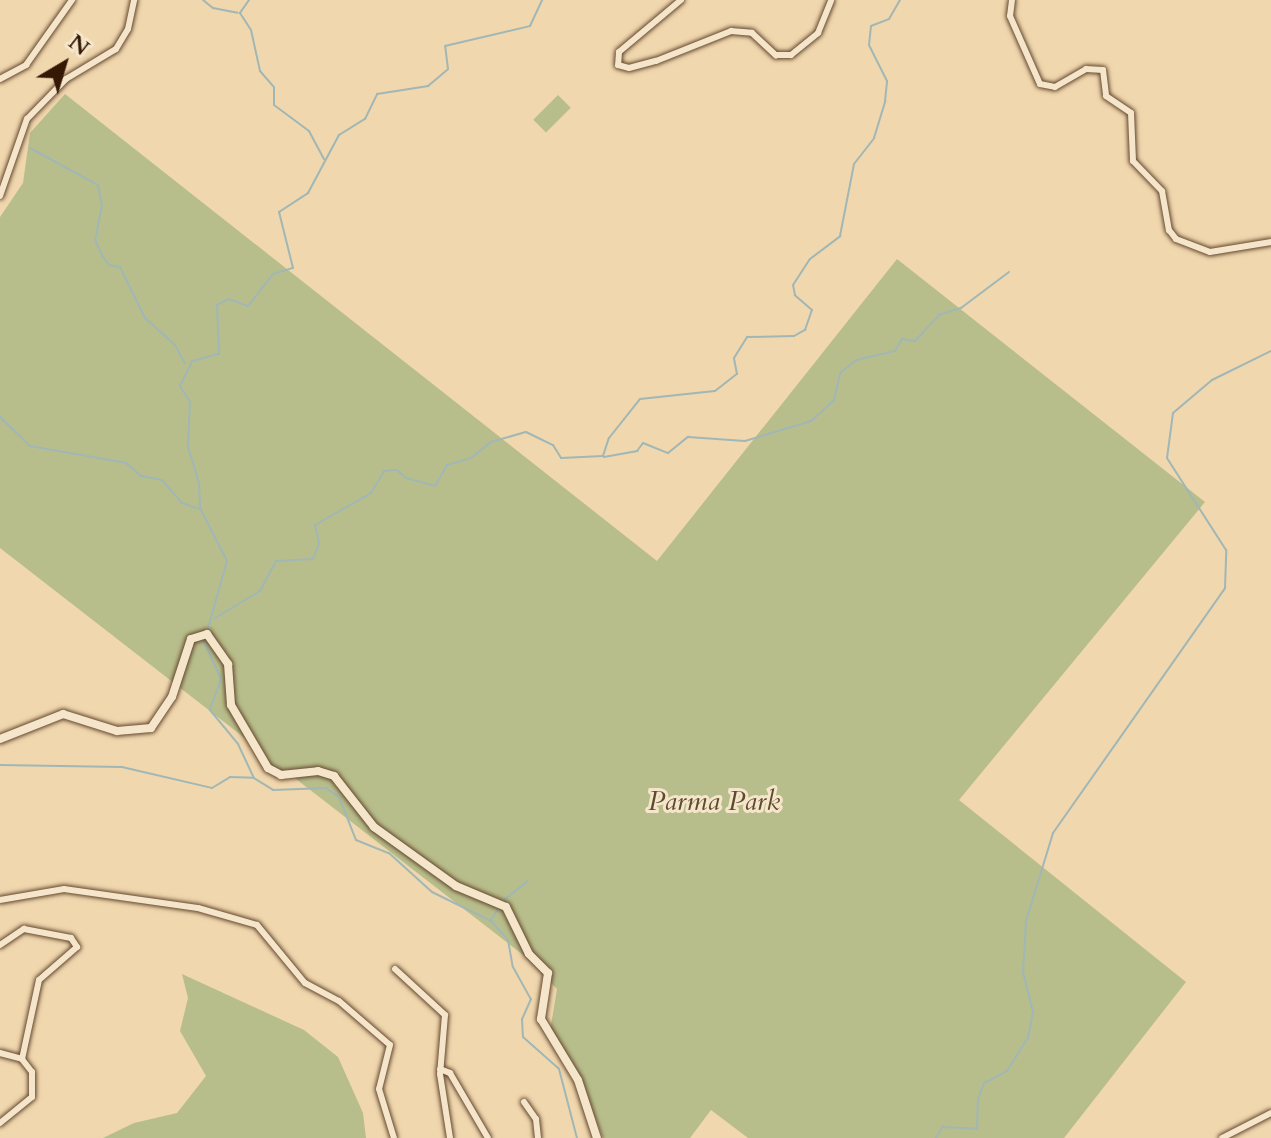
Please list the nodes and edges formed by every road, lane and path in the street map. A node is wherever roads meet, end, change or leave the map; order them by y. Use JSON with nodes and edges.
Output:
{"nodes":[{"id":1,"x":72,"y":0,"type":"edge"},
{"id":2,"x":134,"y":0,"type":"edge"},
{"id":3,"x":681,"y":0,"type":"edge"},
{"id":4,"x":831,"y":0,"type":"edge"},
{"id":5,"x":1012,"y":0,"type":"edge"},
{"id":6,"x":0,"y":79,"type":"edge"},
{"id":7,"x":0,"y":196,"type":"edge"},
{"id":8,"x":1271,"y":242,"type":"edge"},
{"id":9,"x":0,"y":739,"type":"edge"},
{"id":10,"x":0,"y":900,"type":"edge"},
{"id":11,"x":0,"y":945,"type":"edge"},
{"id":12,"x":395,"y":969,"type":"dead end"},
{"id":13,"x":0,"y":1053,"type":"edge"},
{"id":14,"x":22,"y":1059,"type":"junction"},
{"id":15,"x":440,"y":1069,"type":"junction"},
{"id":16,"x":524,"y":1102,"type":"dead end"},
{"id":17,"x":1271,"y":1113,"type":"edge"},
{"id":18,"x":0,"y":1123,"type":"edge"},
{"id":19,"x":394,"y":1138,"type":"edge"},
{"id":20,"x":450,"y":1138,"type":"edge"},
{"id":21,"x":488,"y":1138,"type":"edge"},
{"id":22,"x":538,"y":1138,"type":"edge"},
{"id":23,"x":597,"y":1138,"type":"edge"},
{"id":24,"x":1222,"y":1138,"type":"edge"}],
"edges":[{"from":1,"to":6,"type":"street"},
{"from":2,"to":7,"type":"street"},
{"from":3,"to":4,"type":"street"},
{"from":5,"to":8,"type":"street"},
{"from":9,"to":23,"type":"main road"},
{"from":10,"to":19,"type":"street"},
{"from":11,"to":14,"type":"street"},
{"from":12,"to":15,"type":"street"},
{"from":13,"to":14,"type":"street"},
{"from":14,"to":18,"type":"street"},
{"from":15,"to":20,"type":"street"},
{"from":15,"to":21,"type":"street"},
{"from":16,"to":22,"type":"street"},
{"from":17,"to":24,"type":"street"}]}
